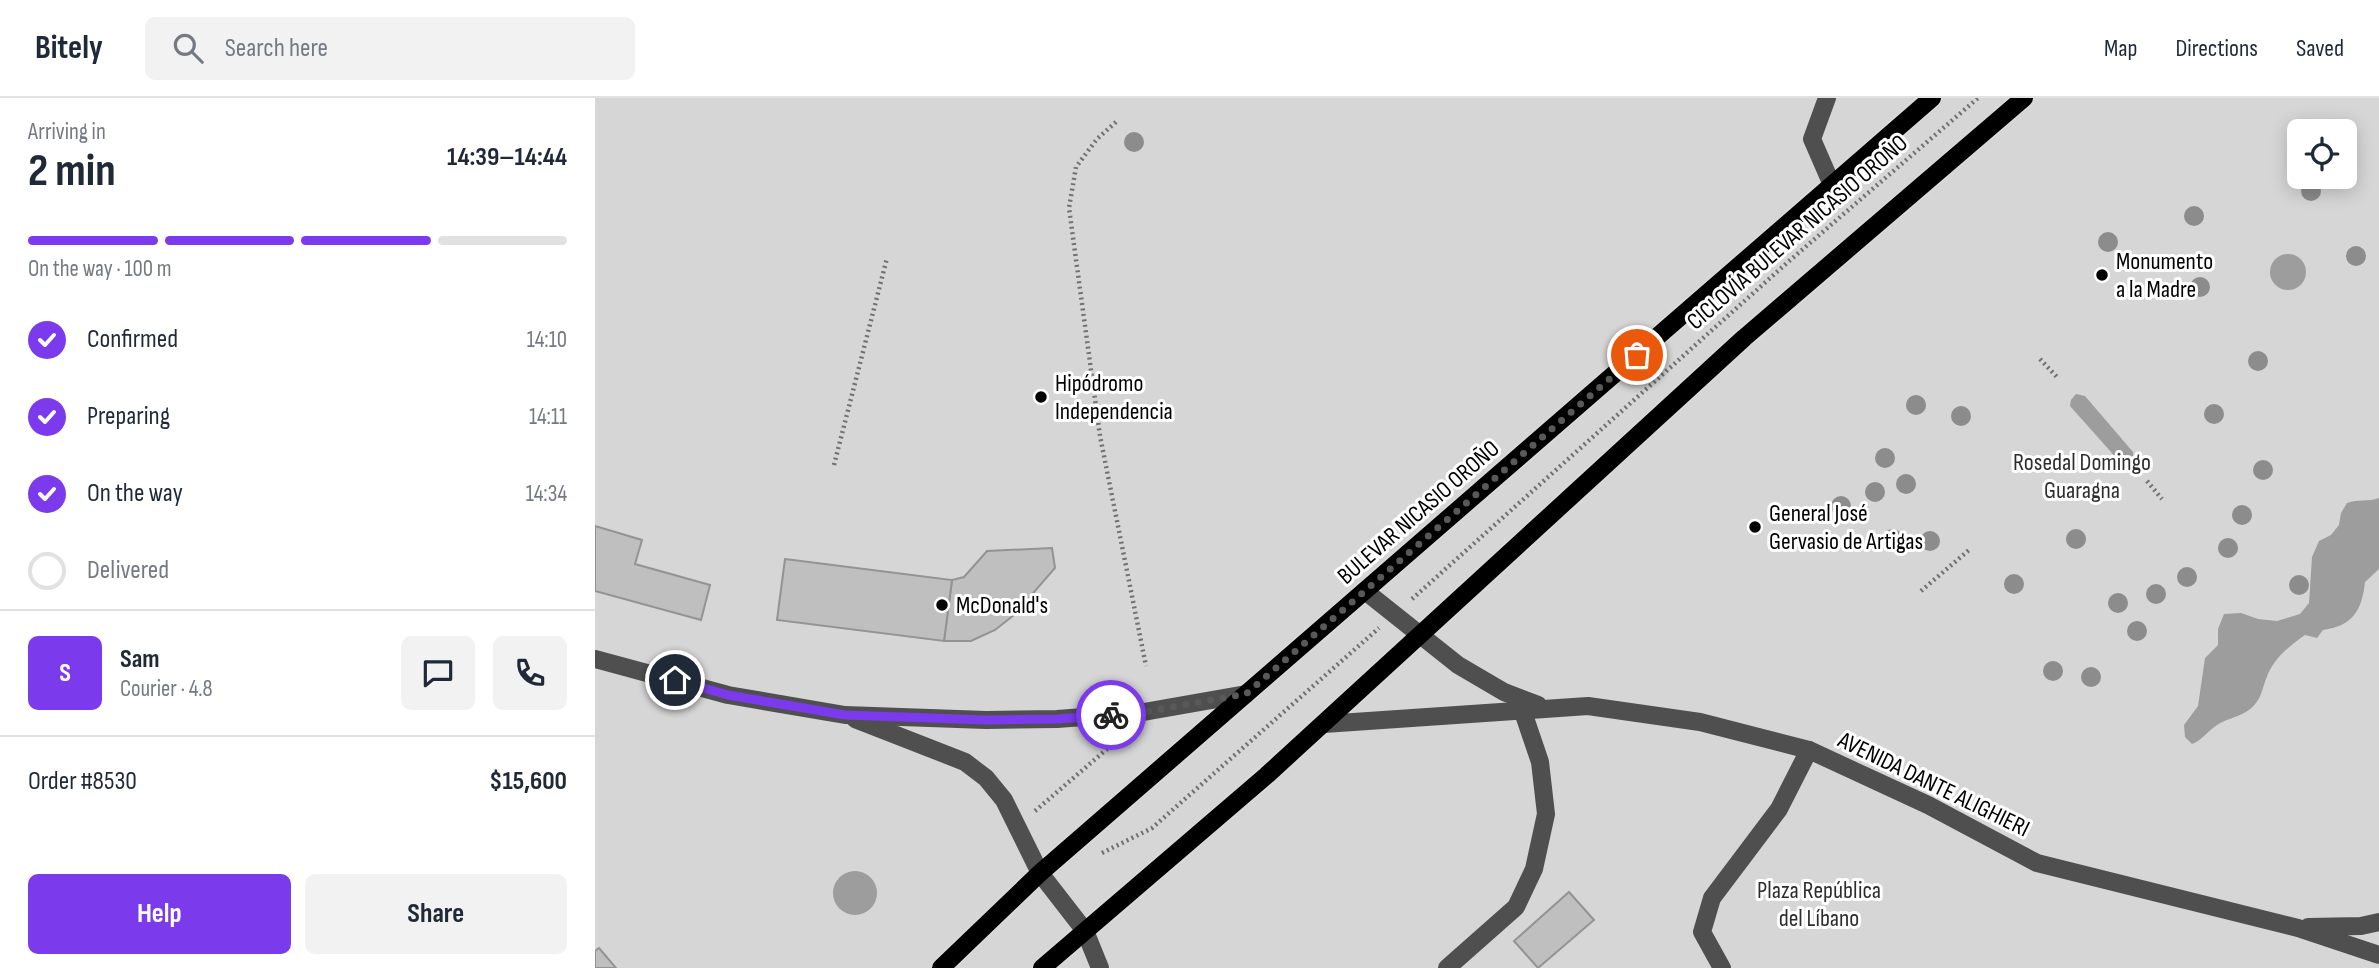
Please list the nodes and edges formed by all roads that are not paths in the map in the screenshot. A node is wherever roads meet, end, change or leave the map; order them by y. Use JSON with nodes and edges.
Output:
{"nodes":[{"id":1,"x":1827,"y":98,"type":"edge"},
{"id":2,"x":1932,"y":98,"type":"edge"},
{"id":3,"x":2024,"y":98,"type":"edge"},
{"id":4,"x":1832,"y":185,"type":"junction"},
{"id":5,"x":1365,"y":591,"type":"junction"},
{"id":6,"x":1420,"y":634,"type":"junction"},
{"id":7,"x":595,"y":659,"type":"edge"},
{"id":8,"x":1246,"y":694,"type":"junction"},
{"id":9,"x":1544,"y":708,"type":"junction"},
{"id":10,"x":1522,"y":709,"type":"junction"},
{"id":11,"x":845,"y":715,"type":"junction"},
{"id":12,"x":1324,"y":724,"type":"junction"},
{"id":13,"x":1809,"y":750,"type":"junction"},
{"id":14,"x":1040,"y":873,"type":"junction"},
{"id":15,"x":2379,"y":922,"type":"edge"},
{"id":16,"x":2298,"y":928,"type":"junction"},
{"id":17,"x":1085,"y":931,"type":"junction"},
{"id":18,"x":2379,"y":955,"type":"edge"},
{"id":19,"x":941,"y":968,"type":"edge"},
{"id":20,"x":1042,"y":968,"type":"edge"},
{"id":21,"x":1100,"y":968,"type":"edge"},
{"id":22,"x":1447,"y":968,"type":"edge"},
{"id":23,"x":1722,"y":968,"type":"edge"}],
"edges":[{"from":1,"to":4,"type":"street"},
{"from":2,"to":4,"type":"main road","name":"BULEVAR NICASIO OROÑO"},
{"from":3,"to":6,"type":"main road"},
{"from":4,"to":5,"type":"main road","name":"BULEVAR NICASIO OROÑO"},
{"from":5,"to":6,"type":"street","name":"AVENIDA DANTE ALIGHIERI"},
{"from":5,"to":8,"type":"main road","name":"BULEVAR NICASIO OROÑO"},
{"from":6,"to":9,"type":"street","name":"AVENIDA DANTE ALIGHIERI"},
{"from":6,"to":12,"type":"main road"},
{"from":7,"to":11,"type":"street"},
{"from":8,"to":11,"type":"street"},
{"from":8,"to":14,"type":"main road","name":"BULEVAR NICASIO OROÑO"},
{"from":9,"to":10,"type":"street","name":"AVENIDA DANTE ALIGHIERI"},
{"from":9,"to":13,"type":"street","name":"AVENIDA DANTE ALIGHIERI"},
{"from":10,"to":12,"type":"street","name":"AVENIDA DANTE ALIGHIERI"},
{"from":10,"to":22,"type":"street"},
{"from":11,"to":14,"type":"street"},
{"from":12,"to":17,"type":"main road"},
{"from":13,"to":16,"type":"street","name":"AVENIDA DANTE ALIGHIERI"},
{"from":13,"to":23,"type":"street"},
{"from":14,"to":17,"type":"street"},
{"from":14,"to":19,"type":"main road","name":"BULEVAR NICASIO OROÑO"},
{"from":15,"to":16,"type":"street","name":"AVENIDA DANTE ALIGHIERI"},
{"from":16,"to":18,"type":"street","name":"AVENIDA DANTE ALIGHIERI"},
{"from":17,"to":20,"type":"main road"},
{"from":17,"to":21,"type":"street"}]}
